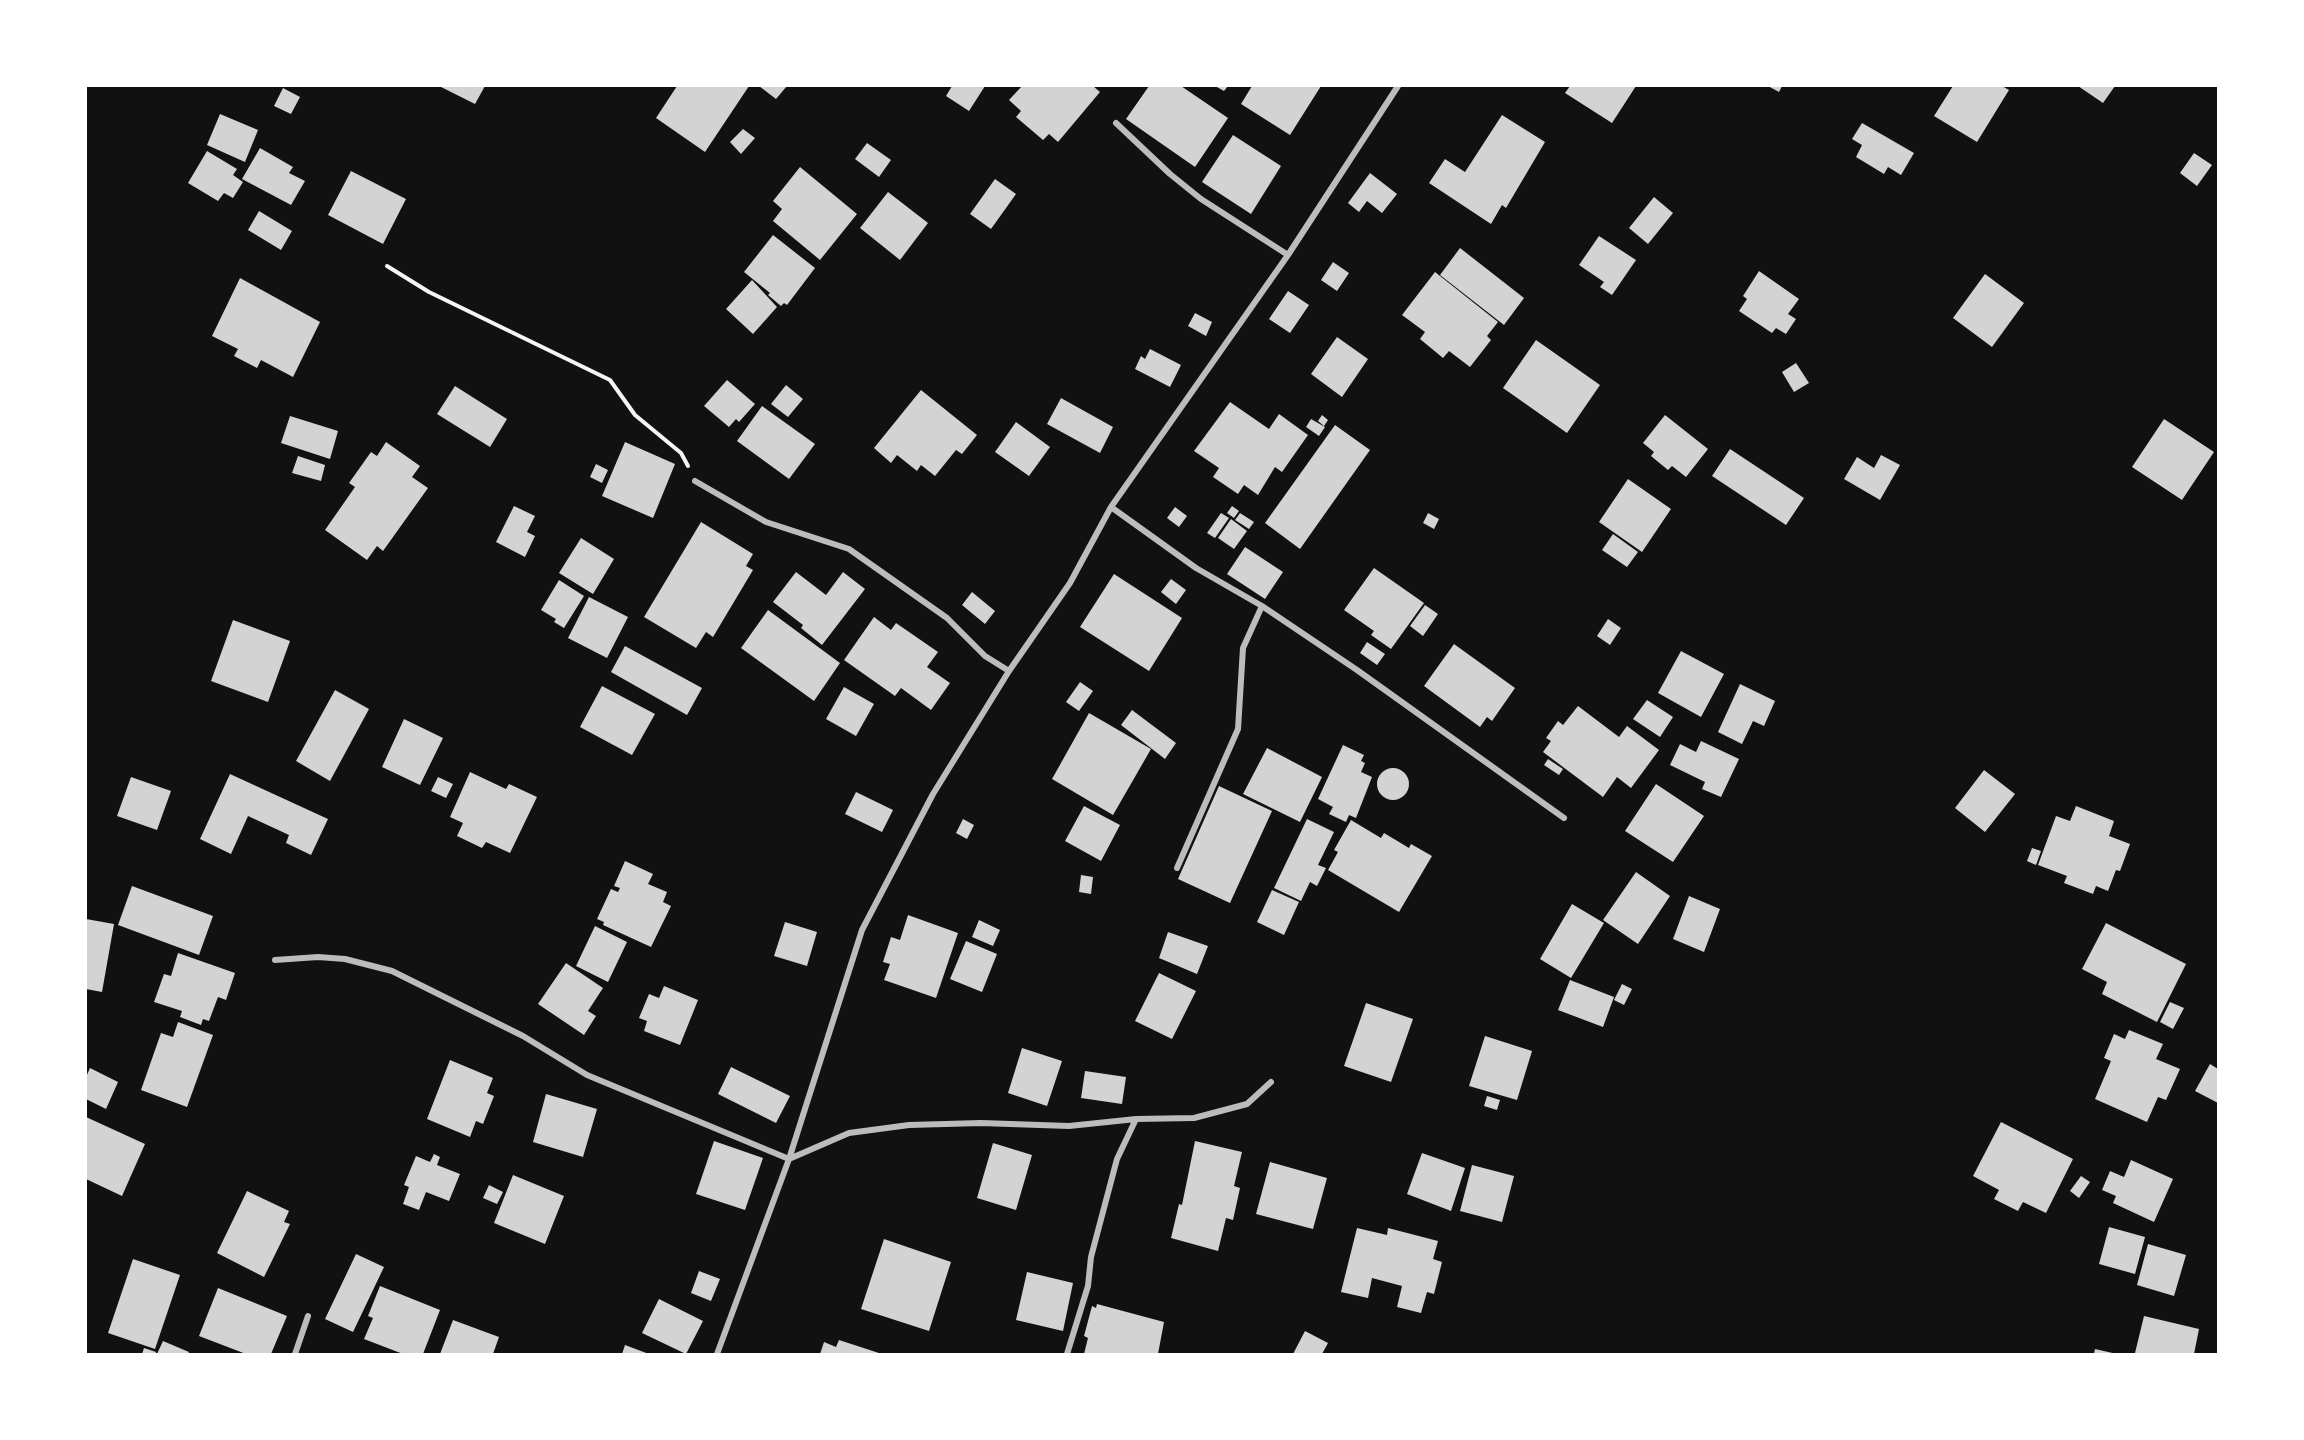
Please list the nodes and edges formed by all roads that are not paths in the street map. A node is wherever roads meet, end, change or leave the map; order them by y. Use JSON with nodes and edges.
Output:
{"nodes":[{"id":1,"x":1398,"y":86,"type":"edge"},
{"id":2,"x":1116,"y":123,"type":"dead end"},
{"id":3,"x":1288,"y":255,"type":"junction"},
{"id":4,"x":695,"y":481,"type":"road end"},
{"id":5,"x":1111,"y":507,"type":"junction"},
{"id":6,"x":1262,"y":606,"type":"junction"},
{"id":7,"x":1009,"y":671,"type":"junction"},
{"id":8,"x":1564,"y":818,"type":"dead end"},
{"id":9,"x":1177,"y":868,"type":"dead end"},
{"id":10,"x":276,"y":960,"type":"dead end"},
{"id":11,"x":1271,"y":1082,"type":"dead end"},
{"id":12,"x":1136,"y":1119,"type":"junction"},
{"id":13,"x":789,"y":1160,"type":"junction"},
{"id":14,"x":308,"y":1316,"type":"dead end"},
{"id":15,"x":295,"y":1354,"type":"edge"},
{"id":16,"x":717,"y":1354,"type":"edge"},
{"id":17,"x":1068,"y":1354,"type":"edge"}],
"edges":[{"from":1,"to":3,"type":"street"},
{"from":2,"to":3,"type":"street"},
{"from":3,"to":5,"type":"street"},
{"from":4,"to":7,"type":"street"},
{"from":5,"to":6,"type":"street"},
{"from":5,"to":7,"type":"street"},
{"from":6,"to":8,"type":"street"},
{"from":6,"to":9,"type":"street"},
{"from":7,"to":13,"type":"street"},
{"from":10,"to":13,"type":"street"},
{"from":11,"to":12,"type":"street"},
{"from":12,"to":13,"type":"street"},
{"from":12,"to":17,"type":"street"},
{"from":13,"to":16,"type":"street"},
{"from":14,"to":15,"type":"street"}]}
